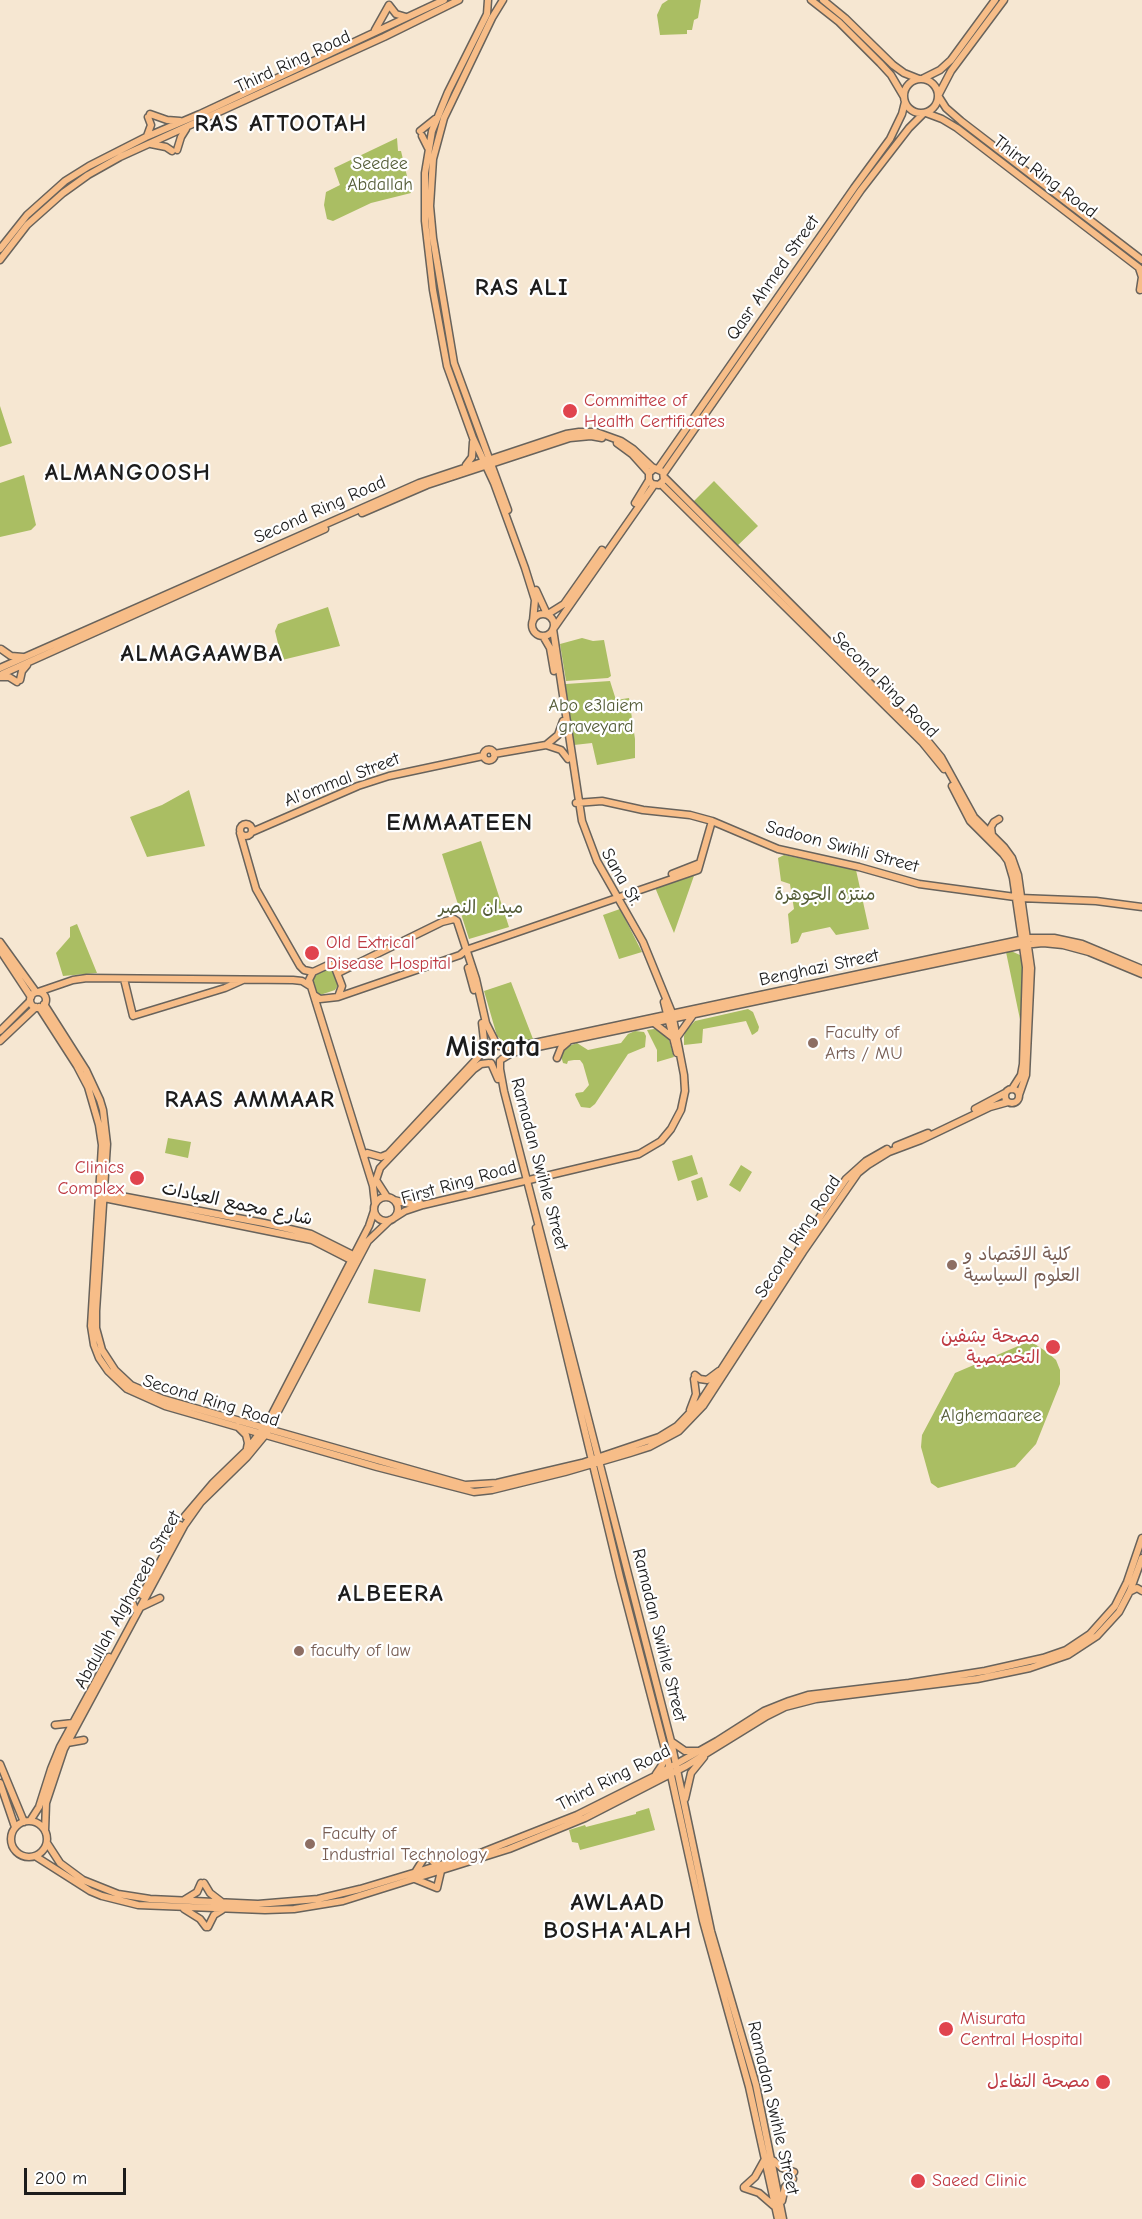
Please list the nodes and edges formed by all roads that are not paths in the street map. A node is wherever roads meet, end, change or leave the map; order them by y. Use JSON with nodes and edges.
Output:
{"nodes":[{"id":1,"x":444,"y":0,"type":"edge"},
{"id":2,"x":459,"y":0,"type":"edge"},
{"id":3,"x":488,"y":0,"type":"edge"},
{"id":4,"x":495,"y":0,"type":"edge"},
{"id":5,"x":503,"y":0,"type":"edge"},
{"id":6,"x":811,"y":0,"type":"edge"},
{"id":7,"x":823,"y":0,"type":"edge"},
{"id":8,"x":995,"y":0,"type":"edge"},
{"id":9,"x":1004,"y":0,"type":"edge"},
{"id":10,"x":406,"y":17,"type":"junction"},
{"id":11,"x":373,"y":33,"type":"junction"},
{"id":12,"x":921,"y":79,"type":"junction"},
{"id":13,"x":939,"y":96,"type":"junction"},
{"id":14,"x":904,"y":100,"type":"junction"},
{"id":15,"x":925,"y":114,"type":"junction"},
{"id":16,"x":437,"y":116,"type":"junction"},
{"id":17,"x":186,"y":124,"type":"junction"},
{"id":18,"x":146,"y":137,"type":"junction"},
{"id":19,"x":150,"y":144,"type":"junction"},
{"id":20,"x":428,"y":148,"type":"junction"},
{"id":21,"x":0,"y":249,"type":"edge"},
{"id":22,"x":0,"y":260,"type":"edge"},
{"id":23,"x":1142,"y":260,"type":"edge"},
{"id":24,"x":1141,"y":269,"type":"edge"},
{"id":25,"x":1142,"y":289,"type":"edge"},
{"id":26,"x":473,"y":438,"type":"junction"},
{"id":27,"x":482,"y":442,"type":"junction"},
{"id":28,"x":510,"y":455,"type":"junction"},
{"id":29,"x":487,"y":462,"type":"junction"},
{"id":30,"x":465,"y":469,"type":"junction"},
{"id":31,"x":657,"y":476,"type":"junction"},
{"id":32,"x":495,"y":481,"type":"junction"},
{"id":33,"x":547,"y":614,"type":"junction"},
{"id":34,"x":533,"y":621,"type":"junction"},
{"id":35,"x":554,"y":629,"type":"junction"},
{"id":36,"x":543,"y":636,"type":"junction"},
{"id":37,"x":1,"y":649,"type":"edge"},
{"id":38,"x":32,"y":658,"type":"junction"},
{"id":39,"x":0,"y":668,"type":"edge"},
{"id":40,"x":0,"y":676,"type":"edge"},
{"id":41,"x":563,"y":721,"type":"junction"},
{"id":42,"x":567,"y":741,"type":"junction"},
{"id":43,"x":548,"y":745,"type":"junction"},
{"id":44,"x":568,"y":759,"type":"junction"},
{"id":45,"x":577,"y":801,"type":"junction"},
{"id":46,"x":999,"y":819,"type":"dead end"},
{"id":47,"x":712,"y":821,"type":"junction"},
{"id":48,"x":247,"y":824,"type":"junction"},
{"id":49,"x":265,"y":826,"type":"junction"},
{"id":50,"x":240,"y":833,"type":"junction"},
{"id":51,"x":251,"y":834,"type":"junction"},
{"id":52,"x":993,"y":836,"type":"junction"},
{"id":53,"x":245,"y":851,"type":"junction"},
{"id":54,"x":617,"y":897,"type":"junction"},
{"id":55,"x":1018,"y":897,"type":"junction"},
{"id":56,"x":1142,"y":907,"type":"edge"},
{"id":57,"x":0,"y":942,"type":"edge"},
{"id":58,"x":1025,"y":942,"type":"junction"},
{"id":59,"x":1043,"y":943,"type":"junction"},
{"id":60,"x":1007,"y":948,"type":"junction"},
{"id":61,"x":0,"y":950,"type":"edge"},
{"id":62,"x":465,"y":951,"type":"junction"},
{"id":63,"x":1026,"y":962,"type":"junction"},
{"id":64,"x":1031,"y":968,"type":"junction"},
{"id":65,"x":1142,"y":971,"type":"edge"},
{"id":66,"x":338,"y":972,"type":"junction"},
{"id":67,"x":312,"y":973,"type":"junction"},
{"id":68,"x":124,"y":979,"type":"junction"},
{"id":69,"x":244,"y":979,"type":"junction"},
{"id":70,"x":294,"y":980,"type":"junction"},
{"id":71,"x":58,"y":985,"type":"junction"},
{"id":72,"x":313,"y":992,"type":"junction"},
{"id":73,"x":34,"y":996,"type":"junction"},
{"id":74,"x":338,"y":997,"type":"junction"},
{"id":75,"x":666,"y":1001,"type":"junction"},
{"id":76,"x":41,"y":1004,"type":"junction"},
{"id":77,"x":690,"y":1012,"type":"junction"},
{"id":78,"x":671,"y":1017,"type":"junction"},
{"id":79,"x":654,"y":1021,"type":"junction"},
{"id":80,"x":0,"y":1031,"type":"edge"},
{"id":81,"x":675,"y":1037,"type":"junction"},
{"id":82,"x":572,"y":1039,"type":"junction"},
{"id":83,"x":0,"y":1041,"type":"edge"},
{"id":84,"x":498,"y":1045,"type":"junction"},
{"id":85,"x":485,"y":1050,"type":"junction"},
{"id":86,"x":558,"y":1058,"type":"dead end"},
{"id":87,"x":501,"y":1060,"type":"junction"},
{"id":88,"x":490,"y":1063,"type":"junction"},
{"id":89,"x":1012,"y":1089,"type":"junction"},
{"id":90,"x":1005,"y":1093,"type":"junction"},
{"id":91,"x":1019,"y":1095,"type":"junction"},
{"id":92,"x":1008,"y":1102,"type":"junction"},
{"id":93,"x":639,"y":1154,"type":"junction"},
{"id":94,"x":363,"y":1157,"type":"junction"},
{"id":95,"x":619,"y":1160,"type":"junction"},
{"id":96,"x":526,"y":1178,"type":"junction"},
{"id":97,"x":104,"y":1195,"type":"junction"},
{"id":98,"x":391,"y":1199,"type":"junction"},
{"id":99,"x":375,"y":1208,"type":"junction"},
{"id":100,"x":392,"y":1219,"type":"junction"},
{"id":101,"x":820,"y":1223,"type":"junction"},
{"id":102,"x":361,"y":1240,"type":"junction"},
{"id":103,"x":341,"y":1251,"type":"junction"},
{"id":104,"x":355,"y":1259,"type":"junction"},
{"id":105,"x":345,"y":1271,"type":"junction"},
{"id":106,"x":722,"y":1369,"type":"junction"},
{"id":107,"x":710,"y":1392,"type":"junction"},
{"id":108,"x":272,"y":1419,"type":"junction"},
{"id":109,"x":684,"y":1420,"type":"junction"},
{"id":110,"x":234,"y":1424,"type":"junction"},
{"id":111,"x":256,"y":1426,"type":"junction"},
{"id":112,"x":265,"y":1431,"type":"junction"},
{"id":113,"x":280,"y":1435,"type":"junction"},
{"id":114,"x":256,"y":1448,"type":"junction"},
{"id":115,"x":246,"y":1451,"type":"junction"},
{"id":116,"x":595,"y":1461,"type":"junction"},
{"id":117,"x":581,"y":1466,"type":"junction"},
{"id":118,"x":597,"y":1482,"type":"junction"},
{"id":119,"x":1142,"y":1538,"type":"edge"},
{"id":120,"x":1142,"y":1558,"type":"edge"},
{"id":121,"x":149,"y":1586,"type":"junction"},
{"id":122,"x":1130,"y":1591,"type":"junction"},
{"id":123,"x":1142,"y":1591,"type":"edge"},
{"id":124,"x":138,"y":1608,"type":"junction"},
{"id":125,"x":75,"y":1724,"type":"junction"},
{"id":126,"x":671,"y":1741,"type":"junction"},
{"id":127,"x":65,"y":1743,"type":"junction"},
{"id":128,"x":665,"y":1750,"type":"junction"},
{"id":129,"x":698,"y":1751,"type":"junction"},
{"id":130,"x":706,"y":1754,"type":"junction"},
{"id":131,"x":0,"y":1764,"type":"edge"},
{"id":132,"x":673,"y":1769,"type":"junction"},
{"id":133,"x":654,"y":1780,"type":"junction"},
{"id":134,"x":0,"y":1783,"type":"edge"},
{"id":135,"x":674,"y":1790,"type":"junction"},
{"id":136,"x":685,"y":1802,"type":"junction"},
{"id":137,"x":27,"y":1821,"type":"junction"},
{"id":138,"x":15,"y":1827,"type":"junction"},
{"id":139,"x":45,"y":1832,"type":"junction"},
{"id":140,"x":47,"y":1843,"type":"junction"},
{"id":141,"x":35,"y":1856,"type":"junction"},
{"id":142,"x":439,"y":1868,"type":"junction"},
{"id":143,"x":416,"y":1871,"type":"junction"},
{"id":144,"x":416,"y":1879,"type":"junction"},
{"id":145,"x":182,"y":1900,"type":"junction"},
{"id":146,"x":223,"y":1906,"type":"junction"},
{"id":147,"x":181,"y":1908,"type":"junction"},
{"id":148,"x":769,"y":2159,"type":"junction"},
{"id":149,"x":778,"y":2207,"type":"junction"},
{"id":150,"x":778,"y":2219,"type":"edge"},
{"id":151,"x":783,"y":2219,"type":"edge"}],
"edges":[{"from":1,"to":10,"type":"main road","name":"Third Ring Road"},
{"from":2,"to":17,"type":"main road","name":"Third Ring Road"},
{"from":3,"to":16,"type":"main road"},
{"from":4,"to":5,"type":"main road"},
{"from":5,"to":27,"type":"main road"},
{"from":6,"to":14,"type":"main road"},
{"from":7,"to":12,"type":"main road"},
{"from":8,"to":12,"type":"main road"},
{"from":9,"to":13,"type":"main road"},
{"from":10,"to":11,"type":"main road","name":"Third Ring Road"},
{"from":10,"to":11,"type":"main road"},
{"from":11,"to":17,"type":"main road","name":"Third Ring Road"},
{"from":12,"to":13,"type":"main road"},
{"from":12,"to":14,"type":"main road"},
{"from":13,"to":15,"type":"main road"},
{"from":13,"to":23,"type":"main road","name":"Third Ring Road"},
{"from":14,"to":15,"type":"main road"},
{"from":14,"to":31,"type":"main road","name":"Qasr Ahmed Street"},
{"from":15,"to":24,"type":"main road","name":"Third Ring Road"},
{"from":15,"to":31,"type":"main road","name":"Qasr Ahmed Street"},
{"from":16,"to":20,"type":"main road"},
{"from":16,"to":20,"type":"main road"},
{"from":17,"to":18,"type":"main road","name":"Third Ring Road"},
{"from":17,"to":18,"type":"main road"},
{"from":17,"to":19,"type":"main road","name":"Third Ring Road"},
{"from":17,"to":19,"type":"main road"},
{"from":18,"to":21,"type":"main road","name":"Third Ring Road"},
{"from":19,"to":22,"type":"main road","name":"Third Ring Road"},
{"from":20,"to":26,"type":"main road"},
{"from":24,"to":25,"type":"main road"},
{"from":26,"to":29,"type":"main road"},
{"from":26,"to":30,"type":"main road"},
{"from":27,"to":28,"type":"main road"},
{"from":27,"to":29,"type":"main road"},
{"from":28,"to":29,"type":"main road","name":"Second Ring Road"},
{"from":28,"to":31,"type":"main road","name":"Second Ring Road"},
{"from":28,"to":32,"type":"main road"},
{"from":29,"to":30,"type":"main road","name":"Second Ring Road"},
{"from":29,"to":32,"type":"main road"},
{"from":30,"to":32,"type":"main road"},
{"from":30,"to":38,"type":"main road","name":"Second Ring Road"},
{"from":31,"to":33,"type":"main road","name":"Qasr Ahmed Street"},
{"from":31,"to":35,"type":"main road","name":"Qasr Ahmed Street"},
{"from":31,"to":52,"type":"main road","name":"Second Ring Road"},
{"from":31,"to":55,"type":"main road","name":"Second Ring Road"},
{"from":32,"to":33,"type":"main road"},
{"from":32,"to":34,"type":"main road"},
{"from":33,"to":34,"type":"main road"},
{"from":33,"to":35,"type":"main road"},
{"from":34,"to":36,"type":"main road"},
{"from":35,"to":36,"type":"main road"},
{"from":35,"to":42,"type":"main road"},
{"from":36,"to":41,"type":"main road"},
{"from":37,"to":38,"type":"main road"},
{"from":38,"to":39,"type":"main road","name":"Second Ring Road"},
{"from":38,"to":40,"type":"main road","name":"Second Ring Road"},
{"from":38,"to":40,"type":"main road"},
{"from":41,"to":42,"type":"main road"},
{"from":41,"to":43,"type":"main road"},
{"from":42,"to":43,"type":"main road"},
{"from":42,"to":44,"type":"main road"},
{"from":42,"to":45,"type":"main road"},
{"from":43,"to":44,"type":"main road"},
{"from":43,"to":49,"type":"main road","name":"Al'ommal Street"},
{"from":44,"to":45,"type":"main road"},
{"from":45,"to":47,"type":"main road","name":"Sadoon Swihli Street"},
{"from":45,"to":54,"type":"main road"},
{"from":46,"to":52,"type":"main road"},
{"from":47,"to":54,"type":"main road"},
{"from":47,"to":55,"type":"main road","name":"Sadoon Swihli Street"},
{"from":48,"to":49,"type":"main road","name":"Al'ommal Street"},
{"from":48,"to":50,"type":"main road"},
{"from":48,"to":51,"type":"main road"},
{"from":49,"to":51,"type":"main road"},
{"from":50,"to":51,"type":"main road"},
{"from":50,"to":53,"type":"main road"},
{"from":51,"to":53,"type":"main road"},
{"from":52,"to":55,"type":"main road","name":"Second Ring Road"},
{"from":53,"to":67,"type":"main road"},
{"from":54,"to":62,"type":"main road"},
{"from":54,"to":75,"type":"main road","name":"Sana St."},
{"from":54,"to":75,"type":"main road"},
{"from":55,"to":56,"type":"main road","name":"Sadoon Swihli Street"},
{"from":55,"to":58,"type":"main road","name":"Second Ring Road"},
{"from":57,"to":73,"type":"main road"},
{"from":58,"to":59,"type":"main road","name":"Benghazi Street"},
{"from":58,"to":60,"type":"main road","name":"Benghazi Street"},
{"from":58,"to":63,"type":"main road"},
{"from":58,"to":64,"type":"main road"},
{"from":58,"to":65,"type":"main road","name":"Benghazi Street"},
{"from":58,"to":77,"type":"main road","name":"Benghazi Street"},
{"from":59,"to":64,"type":"main road"},
{"from":59,"to":65,"type":"main road","name":"Benghazi Street"},
{"from":60,"to":63,"type":"main road"},
{"from":60,"to":77,"type":"main road","name":"Benghazi Street"},
{"from":61,"to":73,"type":"main road"},
{"from":62,"to":66,"type":"main road"},
{"from":62,"to":74,"type":"main road"},
{"from":62,"to":84,"type":"main road"},
{"from":62,"to":85,"type":"main road"},
{"from":63,"to":89,"type":"main road"},
{"from":64,"to":91,"type":"main road"},
{"from":66,"to":67,"type":"main road"},
{"from":66,"to":74,"type":"main road"},
{"from":67,"to":70,"type":"main road"},
{"from":67,"to":72,"type":"main road"},
{"from":68,"to":69,"type":"main road"},
{"from":68,"to":69,"type":"main road"},
{"from":68,"to":71,"type":"main road"},
{"from":69,"to":70,"type":"main road"},
{"from":70,"to":72,"type":"main road"},
{"from":71,"to":73,"type":"main road"},
{"from":71,"to":76,"type":"main road"},
{"from":72,"to":74,"type":"main road"},
{"from":72,"to":94,"type":"main road"},
{"from":73,"to":76,"type":"main road"},
{"from":73,"to":76,"type":"main road"},
{"from":73,"to":80,"type":"main road"},
{"from":75,"to":77,"type":"main road"},
{"from":75,"to":78,"type":"main road","name":"First Ring Road"},
{"from":75,"to":79,"type":"main road"},
{"from":76,"to":83,"type":"main road"},
{"from":76,"to":97,"type":"main road","name":"Second Ring Road"},
{"from":76,"to":110,"type":"main road","name":"Second Ring Road"},
{"from":77,"to":78,"type":"main road","name":"Benghazi Street"},
{"from":77,"to":81,"type":"main road"},
{"from":78,"to":79,"type":"main road","name":"Benghazi Street"},
{"from":78,"to":81,"type":"main road","name":"First Ring Road"},
{"from":79,"to":81,"type":"main road"},
{"from":79,"to":82,"type":"main road","name":"Benghazi Street"},
{"from":79,"to":84,"type":"main road","name":"Benghazi Street"},
{"from":81,"to":93,"type":"main road","name":"First Ring Road"},
{"from":81,"to":96,"type":"main road","name":"First Ring Road"},
{"from":82,"to":86,"type":"main road"},
{"from":82,"to":87,"type":"main road","name":"Benghazi Street"},
{"from":84,"to":85,"type":"main road"},
{"from":84,"to":87,"type":"main road"},
{"from":85,"to":88,"type":"main road"},
{"from":85,"to":94,"type":"main road"},
{"from":87,"to":88,"type":"main road"},
{"from":87,"to":96,"type":"main road","name":"Ramadan Swihle Street"},
{"from":88,"to":96,"type":"main road","name":"Ramadan Swihle Street"},
{"from":88,"to":98,"type":"main road"},
{"from":89,"to":90,"type":"main road"},
{"from":89,"to":91,"type":"main road"},
{"from":90,"to":92,"type":"main road"},
{"from":90,"to":101,"type":"main road"},
{"from":91,"to":92,"type":"main road"},
{"from":92,"to":101,"type":"main road","name":"Second Ring Road"},
{"from":93,"to":95,"type":"main road","name":"First Ring Road"},
{"from":93,"to":95,"type":"main road"},
{"from":94,"to":99,"type":"main road"},
{"from":95,"to":96,"type":"main road","name":"First Ring Road"},
{"from":96,"to":98,"type":"main road","name":"First Ring Road"},
{"from":96,"to":100,"type":"main road","name":"First Ring Road"},
{"from":96,"to":116,"type":"main road","name":"Ramadan Swihle Street"},
{"from":97,"to":103,"type":"main road","name":"شارع مجمع العيادات"},
{"from":97,"to":111,"type":"main road","name":"Second Ring Road"},
{"from":98,"to":99,"type":"main road"},
{"from":98,"to":100,"type":"main road"},
{"from":99,"to":100,"type":"main road"},
{"from":99,"to":102,"type":"main road","name":"Abdullah Alghareeb Street"},
{"from":100,"to":104,"type":"main road","name":"Abdullah Alghareeb Street"},
{"from":101,"to":106,"type":"main road"},
{"from":101,"to":107,"type":"main road","name":"Second Ring Road"},
{"from":102,"to":103,"type":"main road"},
{"from":102,"to":104,"type":"main road","name":"Abdullah Alghareeb Street"},
{"from":103,"to":104,"type":"main road","name":"شارع مجمع العيادات"},
{"from":103,"to":105,"type":"main road"},
{"from":104,"to":105,"type":"main road","name":"Abdullah Alghareeb Street"},
{"from":104,"to":108,"type":"main road","name":"Abdullah Alghareeb Street"},
{"from":105,"to":108,"type":"main road","name":"Abdullah Alghareeb Street"},
{"from":106,"to":107,"type":"main road"},
{"from":106,"to":109,"type":"main road"},
{"from":107,"to":109,"type":"main road"},
{"from":107,"to":116,"type":"main road"},
{"from":108,"to":111,"type":"main road"},
{"from":108,"to":112,"type":"main road","name":"Abdullah Alghareeb Street"},
{"from":108,"to":113,"type":"main road"},
{"from":109,"to":116,"type":"main road"},
{"from":110,"to":112,"type":"main road","name":"Second Ring Road"},
{"from":110,"to":115,"type":"main road"},
{"from":111,"to":112,"type":"main road","name":"Second Ring Road"},
{"from":112,"to":113,"type":"main road","name":"Second Ring Road"},
{"from":112,"to":114,"type":"main road","name":"Abdullah Alghareeb Street"},
{"from":112,"to":115,"type":"main road","name":"Abdullah Alghareeb Street"},
{"from":113,"to":114,"type":"main road"},
{"from":113,"to":117,"type":"main road","name":"Second Ring Road"},
{"from":114,"to":121,"type":"main road","name":"Abdullah Alghareeb Street"},
{"from":115,"to":121,"type":"main road","name":"Abdullah Alghareeb Street"},
{"from":116,"to":117,"type":"main road","name":"Second Ring Road"},
{"from":116,"to":118,"type":"main road","name":"Ramadan Swihle Street"},
{"from":116,"to":126,"type":"main road","name":"Ramadan Swihle Street"},
{"from":117,"to":118,"type":"main road"},
{"from":118,"to":128,"type":"main road","name":"Ramadan Swihle Street"},
{"from":119,"to":129,"type":"main road","name":"Third Ring Road"},
{"from":120,"to":122,"type":"main road","name":"Third Ring Road"},
{"from":121,"to":124,"type":"main road","name":"Abdullah Alghareeb Street"},
{"from":121,"to":124,"type":"main road"},
{"from":121,"to":124,"type":"main road"},
{"from":122,"to":123,"type":"main road"},
{"from":122,"to":130,"type":"main road","name":"Third Ring Road"},
{"from":124,"to":125,"type":"main road","name":"Abdullah Alghareeb Street"},
{"from":125,"to":127,"type":"main road","name":"Abdullah Alghareeb Street"},
{"from":125,"to":127,"type":"main road"},
{"from":125,"to":127,"type":"main road"},
{"from":126,"to":129,"type":"main road"},
{"from":126,"to":132,"type":"main road","name":"Ramadan Swihle Street"},
{"from":127,"to":137,"type":"main road","name":"Abdullah Alghareeb Street"},
{"from":127,"to":139,"type":"main road","name":"Abdullah Alghareeb Street"},
{"from":128,"to":132,"type":"main road","name":"Ramadan Swihle Street"},
{"from":128,"to":133,"type":"main road"},
{"from":129,"to":132,"type":"main road","name":"Third Ring Road"},
{"from":130,"to":132,"type":"main road","name":"Third Ring Road"},
{"from":130,"to":136,"type":"main road"},
{"from":131,"to":137,"type":"main road"},
{"from":132,"to":133,"type":"main road","name":"Third Ring Road"},
{"from":132,"to":135,"type":"main road","name":"Ramadan Swihle Street"},
{"from":132,"to":136,"type":"main road","name":"Ramadan Swihle Street"},
{"from":133,"to":135,"type":"main road"},
{"from":133,"to":142,"type":"main road","name":"Third Ring Road"},
{"from":134,"to":138,"type":"main road"},
{"from":135,"to":148,"type":"main road","name":"Ramadan Swihle Street"},
{"from":136,"to":148,"type":"main road","name":"Ramadan Swihle Street"},
{"from":137,"to":138,"type":"main road"},
{"from":137,"to":139,"type":"main road"},
{"from":138,"to":141,"type":"main road"},
{"from":139,"to":140,"type":"main road"},
{"from":140,"to":141,"type":"main road"},
{"from":140,"to":145,"type":"main road","name":"Third Ring Road"},
{"from":141,"to":147,"type":"main road","name":"Third Ring Road"},
{"from":142,"to":143,"type":"main road","name":"Third Ring Road"},
{"from":142,"to":143,"type":"main road"},
{"from":142,"to":144,"type":"main road","name":"Third Ring Road"},
{"from":142,"to":144,"type":"main road"},
{"from":143,"to":146,"type":"main road","name":"Third Ring Road"},
{"from":144,"to":146,"type":"main road","name":"Third Ring Road"},
{"from":145,"to":146,"type":"main road","name":"Third Ring Road"},
{"from":145,"to":146,"type":"main road"},
{"from":146,"to":147,"type":"main road","name":"Third Ring Road"},
{"from":146,"to":147,"type":"main road"},
{"from":148,"to":149,"type":"main road","name":"Ramadan Swihle Street"},
{"from":148,"to":149,"type":"main road"},
{"from":148,"to":149,"type":"main road"},
{"from":149,"to":150,"type":"main road","name":"Ramadan Swihle Street"},
{"from":149,"to":151,"type":"main road","name":"Ramadan Swihle Street"}]}
